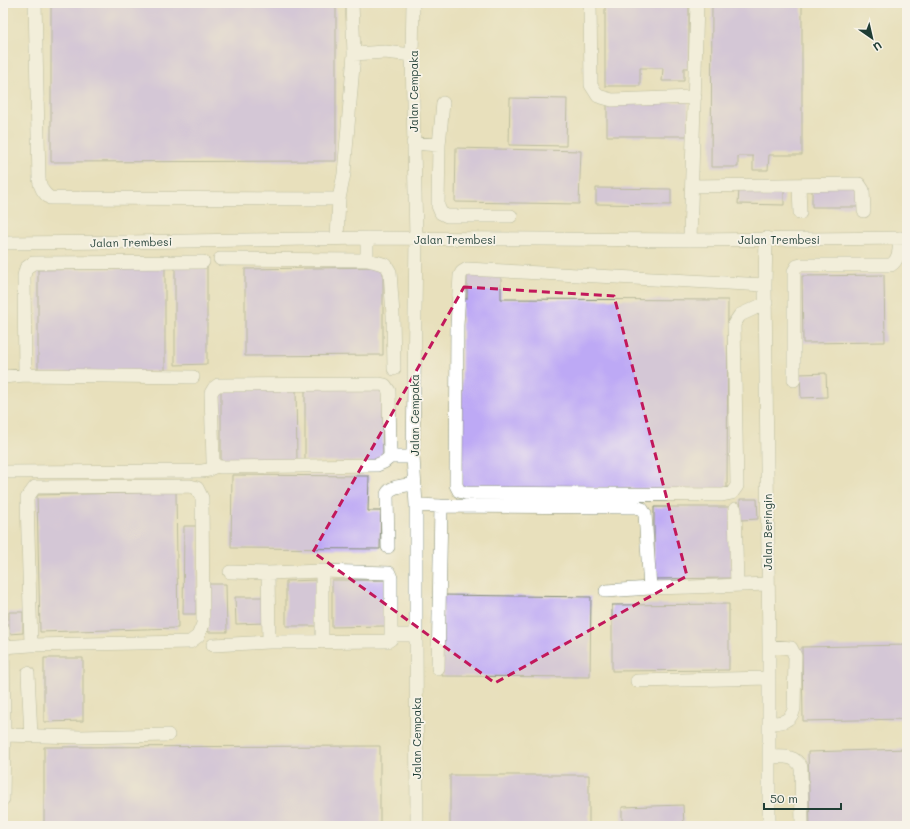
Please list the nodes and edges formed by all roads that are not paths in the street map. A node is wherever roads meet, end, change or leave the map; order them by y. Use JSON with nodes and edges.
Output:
{"nodes":[{"id":1,"x":35,"y":3,"type":"edge"},
{"id":2,"x":352,"y":3,"type":"edge"},
{"id":3,"x":413,"y":3,"type":"edge"},
{"id":4,"x":590,"y":3,"type":"edge"},
{"id":5,"x":697,"y":3,"type":"edge"},
{"id":6,"x":354,"y":54,"type":"junction"},
{"id":7,"x":412,"y":54,"type":"junction"},
{"id":8,"x":695,"y":97,"type":"junction"},
{"id":9,"x":443,"y":102,"type":"dead end"},
{"id":10,"x":413,"y":143,"type":"junction"},
{"id":11,"x":438,"y":145,"type":"junction"},
{"id":12,"x":799,"y":185,"type":"junction"},
{"id":13,"x":692,"y":186,"type":"junction"},
{"id":14,"x":339,"y":200,"type":"junction"},
{"id":15,"x":864,"y":211,"type":"dead end"},
{"id":16,"x":800,"y":213,"type":"dead end"},
{"id":17,"x":511,"y":216,"type":"dead end"},
{"id":18,"x":337,"y":238,"type":"junction"},
{"id":19,"x":367,"y":238,"type":"junction"},
{"id":20,"x":416,"y":238,"type":"junction"},
{"id":21,"x":766,"y":238,"type":"junction"},
{"id":22,"x":903,"y":238,"type":"edge"},
{"id":23,"x":690,"y":240,"type":"junction"},
{"id":24,"x":3,"y":243,"type":"edge"},
{"id":25,"x":220,"y":259,"type":"dead end"},
{"id":26,"x":367,"y":260,"type":"junction"},
{"id":27,"x":203,"y":262,"type":"dead end"},
{"id":28,"x":765,"y":285,"type":"junction"},
{"id":29,"x":766,"y":303,"type":"junction"},
{"id":30,"x":393,"y":315,"type":"junction"},
{"id":31,"x":415,"y":315,"type":"junction"},
{"id":32,"x":394,"y":369,"type":"dead end"},
{"id":33,"x":25,"y":375,"type":"junction"},
{"id":34,"x":3,"y":377,"type":"edge"},
{"id":35,"x":193,"y":377,"type":"dead end"},
{"id":36,"x":794,"y":380,"type":"dead end"},
{"id":37,"x":390,"y":457,"type":"junction"},
{"id":38,"x":413,"y":457,"type":"junction"},
{"id":39,"x":215,"y":466,"type":"junction"},
{"id":40,"x":3,"y":472,"type":"edge"},
{"id":41,"x":414,"y":484,"type":"junction"},
{"id":42,"x":416,"y":505,"type":"junction"},
{"id":43,"x":441,"y":506,"type":"junction"},
{"id":44,"x":735,"y":509,"type":"dead end"},
{"id":45,"x":388,"y":547,"type":"dead end"},
{"id":46,"x":322,"y":571,"type":"junction"},
{"id":47,"x":230,"y":572,"type":"dead end"},
{"id":48,"x":268,"y":573,"type":"junction"},
{"id":49,"x":767,"y":584,"type":"junction"},
{"id":50,"x":737,"y":585,"type":"junction"},
{"id":51,"x":650,"y":588,"type":"junction"},
{"id":52,"x":606,"y":591,"type":"dead end"},
{"id":53,"x":416,"y":606,"type":"junction"},
{"id":54,"x":439,"y":607,"type":"junction"},
{"id":55,"x":3,"y":630,"type":"edge"},
{"id":56,"x":391,"y":635,"type":"junction"},
{"id":57,"x":416,"y":635,"type":"junction"},
{"id":58,"x":269,"y":642,"type":"junction"},
{"id":59,"x":322,"y":642,"type":"junction"},
{"id":60,"x":30,"y":645,"type":"junction"},
{"id":61,"x":213,"y":645,"type":"dead end"},
{"id":62,"x":769,"y":646,"type":"junction"},
{"id":63,"x":3,"y":647,"type":"edge"},
{"id":64,"x":438,"y":668,"type":"dead end"},
{"id":65,"x":28,"y":673,"type":"dead end"},
{"id":66,"x":769,"y":678,"type":"junction"},
{"id":67,"x":637,"y":681,"type":"dead end"},
{"id":68,"x":769,"y":723,"type":"junction"},
{"id":69,"x":4,"y":735,"type":"junction"},
{"id":70,"x":31,"y":736,"type":"junction"},
{"id":71,"x":168,"y":736,"type":"dead end"},
{"id":72,"x":769,"y":757,"type":"junction"},
{"id":73,"x":3,"y":799,"type":"edge"},
{"id":74,"x":417,"y":826,"type":"edge"},
{"id":75,"x":769,"y":826,"type":"edge"},
{"id":76,"x":802,"y":826,"type":"edge"}],
"edges":[{"from":1,"to":14,"type":"street"},
{"from":2,"to":6,"type":"street"},
{"from":3,"to":7,"type":"street","name":"Jalan Cempaka"},
{"from":4,"to":8,"type":"street"},
{"from":5,"to":8,"type":"street"},
{"from":6,"to":7,"type":"street"},
{"from":6,"to":14,"type":"street"},
{"from":7,"to":10,"type":"street","name":"Jalan Cempaka"},
{"from":8,"to":13,"type":"street"},
{"from":9,"to":11,"type":"street"},
{"from":10,"to":11,"type":"street"},
{"from":10,"to":20,"type":"street","name":"Jalan Cempaka"},
{"from":11,"to":17,"type":"street"},
{"from":12,"to":13,"type":"street"},
{"from":12,"to":15,"type":"street"},
{"from":12,"to":16,"type":"street"},
{"from":13,"to":23,"type":"street"},
{"from":14,"to":18,"type":"street"},
{"from":18,"to":19,"type":"street","name":"Jalan Trembesi"},
{"from":18,"to":24,"type":"street","name":"Jalan Trembesi"},
{"from":19,"to":20,"type":"street","name":"Jalan Trembesi"},
{"from":19,"to":26,"type":"street"},
{"from":20,"to":23,"type":"street","name":"Jalan Trembesi"},
{"from":20,"to":31,"type":"street","name":"Jalan Cempaka"},
{"from":21,"to":22,"type":"street","name":"Jalan Trembesi"},
{"from":21,"to":23,"type":"street","name":"Jalan Trembesi"},
{"from":21,"to":28,"type":"street","name":"Jalan Beringin"},
{"from":22,"to":36,"type":"street"},
{"from":25,"to":26,"type":"street"},
{"from":26,"to":30,"type":"street"},
{"from":27,"to":33,"type":"street"},
{"from":28,"to":29,"type":"street","name":"Jalan Beringin"},
{"from":28,"to":29,"type":"street"},
{"from":29,"to":49,"type":"street","name":"Jalan Beringin"},
{"from":30,"to":31,"type":"street"},
{"from":30,"to":32,"type":"street"},
{"from":31,"to":38,"type":"street","name":"Jalan Cempaka"},
{"from":33,"to":34,"type":"street"},
{"from":33,"to":35,"type":"street"},
{"from":37,"to":38,"type":"street"},
{"from":37,"to":39,"type":"street"},
{"from":37,"to":39,"type":"street"},
{"from":38,"to":41,"type":"street","name":"Jalan Cempaka"},
{"from":39,"to":40,"type":"street"},
{"from":41,"to":42,"type":"street","name":"Jalan Cempaka"},
{"from":41,"to":45,"type":"street"},
{"from":42,"to":43,"type":"street"},
{"from":42,"to":53,"type":"street","name":"Jalan Cempaka"},
{"from":43,"to":51,"type":"street"},
{"from":43,"to":54,"type":"street"},
{"from":44,"to":50,"type":"street"},
{"from":46,"to":48,"type":"street"},
{"from":46,"to":56,"type":"street"},
{"from":46,"to":59,"type":"street"},
{"from":47,"to":48,"type":"street"},
{"from":48,"to":58,"type":"street"},
{"from":49,"to":50,"type":"street"},
{"from":49,"to":62,"type":"street","name":"Jalan Beringin"},
{"from":50,"to":51,"type":"street"},
{"from":51,"to":52,"type":"street"},
{"from":53,"to":54,"type":"street"},
{"from":53,"to":57,"type":"street","name":"Jalan Cempaka"},
{"from":54,"to":64,"type":"street"},
{"from":55,"to":63,"type":"street"},
{"from":56,"to":57,"type":"street"},
{"from":56,"to":59,"type":"street"},
{"from":57,"to":74,"type":"street","name":"Jalan Cempaka"},
{"from":58,"to":59,"type":"street"},
{"from":58,"to":61,"type":"street"},
{"from":60,"to":60,"type":"street"},
{"from":60,"to":63,"type":"street"},
{"from":62,"to":66,"type":"street","name":"Jalan Beringin"},
{"from":62,"to":68,"type":"street"},
{"from":63,"to":69,"type":"street"},
{"from":65,"to":70,"type":"street"},
{"from":66,"to":67,"type":"street"},
{"from":66,"to":68,"type":"street","name":"Jalan Beringin"},
{"from":68,"to":72,"type":"street","name":"Jalan Beringin"},
{"from":69,"to":70,"type":"street"},
{"from":69,"to":73,"type":"street"},
{"from":70,"to":71,"type":"street"},
{"from":72,"to":75,"type":"street","name":"Jalan Beringin"},
{"from":72,"to":76,"type":"street"}]}
